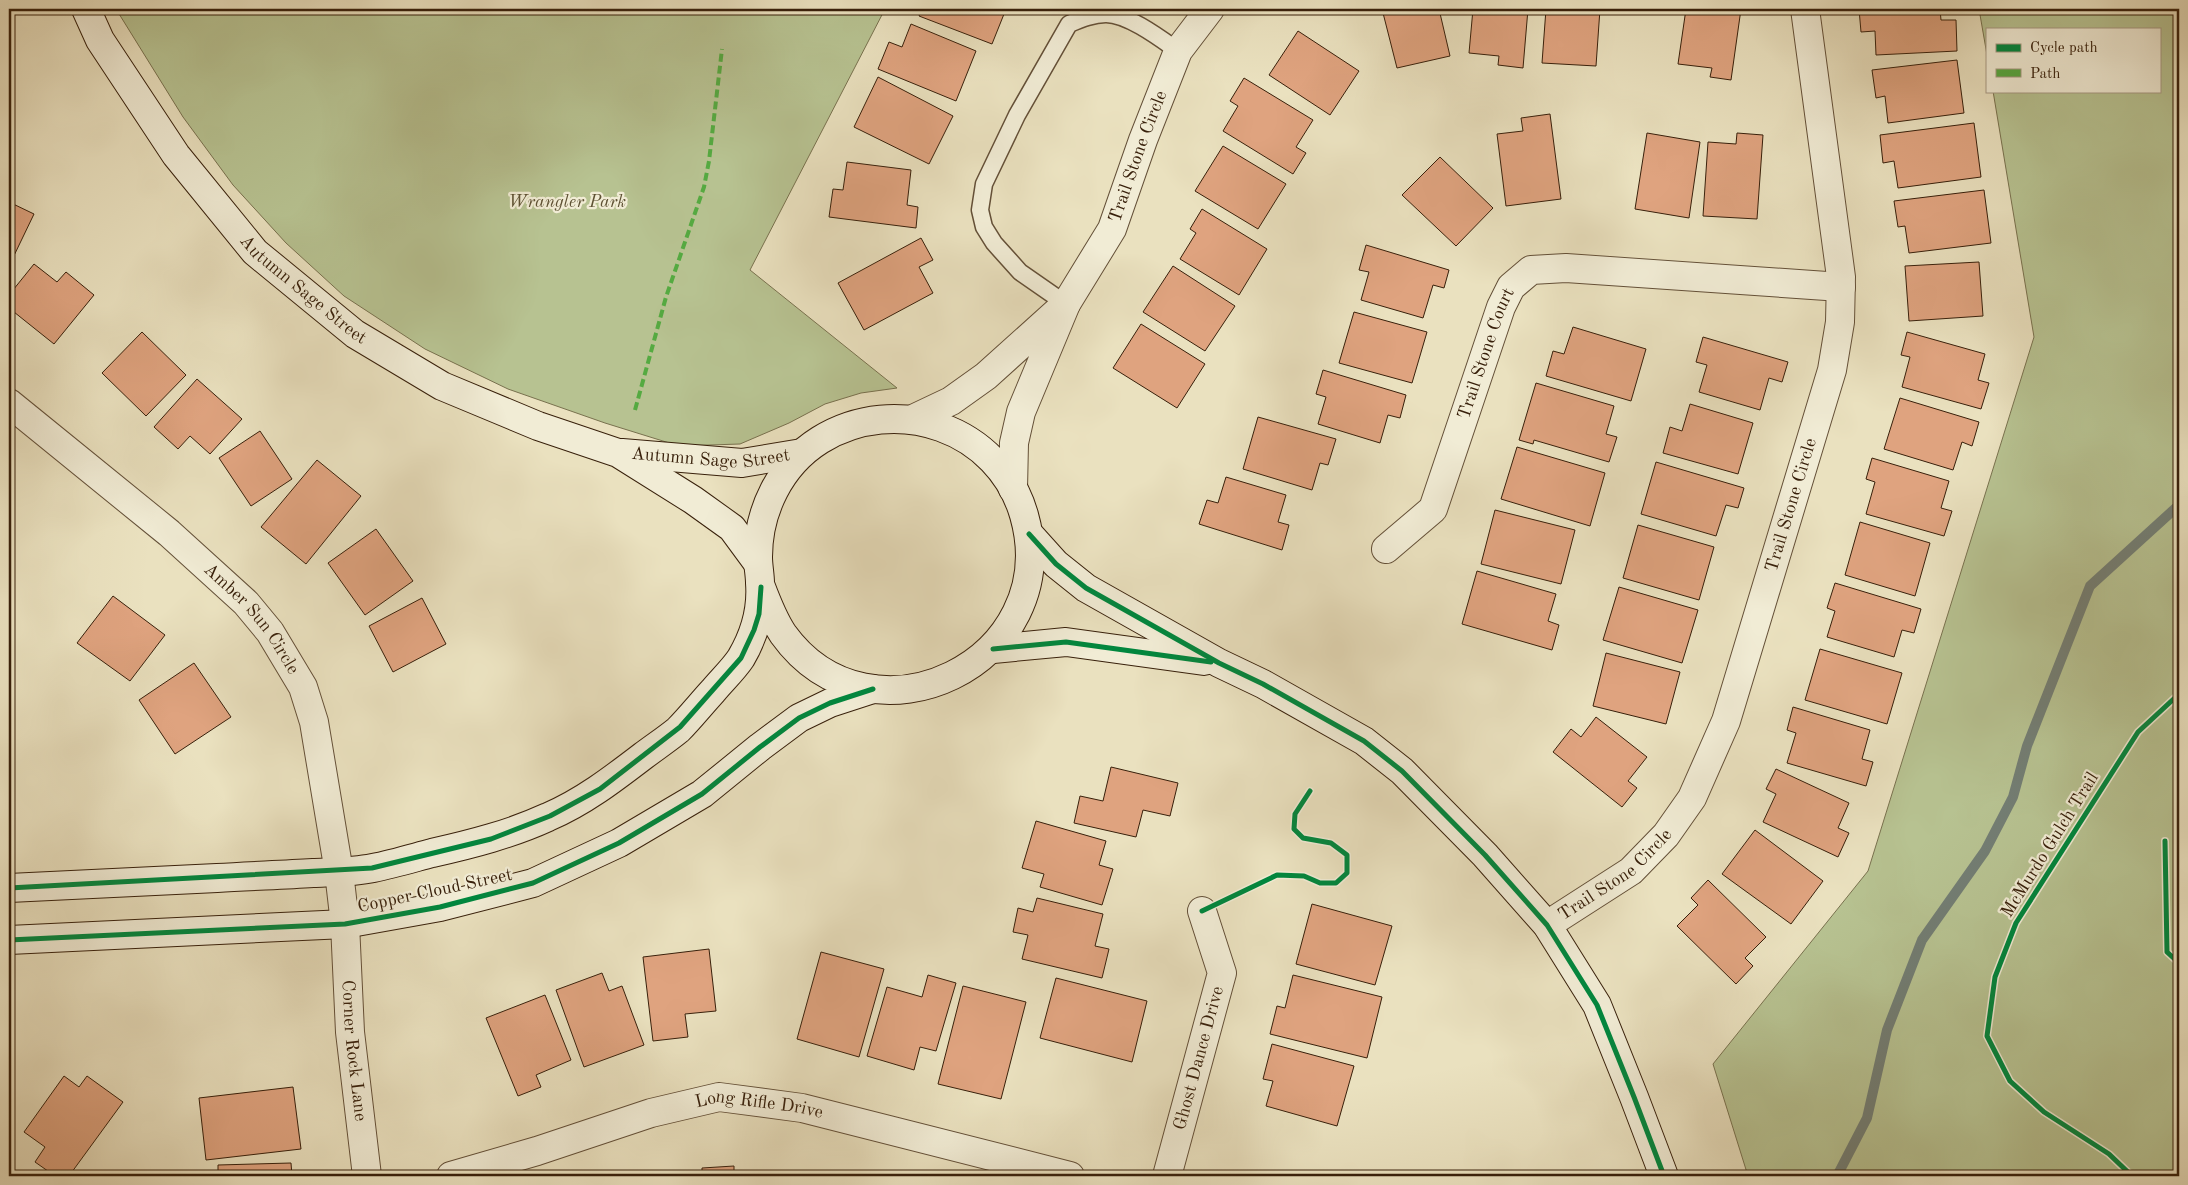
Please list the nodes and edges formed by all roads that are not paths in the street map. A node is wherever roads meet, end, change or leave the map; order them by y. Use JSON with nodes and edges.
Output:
{"nodes":[{"id":1,"x":86,"y":9,"type":"edge"},
{"id":2,"x":1210,"y":9,"type":"edge"},
{"id":3,"x":1805,"y":9,"type":"edge"},
{"id":4,"x":1178,"y":52,"type":"junction"},
{"id":5,"x":1841,"y":286,"type":"junction"},
{"id":6,"x":1066,"y":304,"type":"junction"},
{"id":7,"x":9,"y":403,"type":"edge"},
{"id":8,"x":912,"y":419,"type":"junction"},
{"id":9,"x":618,"y":453,"type":"junction"},
{"id":10,"x":802,"y":453,"type":"junction"},
{"id":11,"x":1013,"y":489,"type":"junction"},
{"id":12,"x":1029,"y":534,"type":"junction"},
{"id":13,"x":1386,"y":549,"type":"dead end"},
{"id":14,"x":759,"y":574,"type":"junction"},
{"id":15,"x":993,"y":649,"type":"junction"},
{"id":16,"x":1219,"y":664,"type":"junction"},
{"id":17,"x":874,"y":689,"type":"junction"},
{"id":18,"x":339,"y":872,"type":"junction"},
{"id":19,"x":9,"y":888,"type":"edge"},
{"id":20,"x":1202,"y":911,"type":"dead end"},
{"id":21,"x":345,"y":924,"type":"junction"},
{"id":22,"x":1547,"y":925,"type":"junction"},
{"id":23,"x":9,"y":940,"type":"edge"},
{"id":24,"x":367,"y":1176,"type":"edge"},
{"id":25,"x":451,"y":1176,"type":"edge"},
{"id":26,"x":1070,"y":1176,"type":"edge"},
{"id":27,"x":1167,"y":1176,"type":"edge"},
{"id":28,"x":1664,"y":1176,"type":"edge"}],
"edges":[{"from":1,"to":9,"type":"street","name":"Autumn Sage Street"},
{"from":2,"to":4,"type":"street","name":"Trail Stone Circle"},
{"from":3,"to":5,"type":"street","name":"Trail Stone Circle"},
{"from":4,"to":6,"type":"street","name":"Trail Stone Circle"},
{"from":4,"to":6,"type":"lane"},
{"from":5,"to":13,"type":"street","name":"Trail Stone Court"},
{"from":5,"to":22,"type":"street","name":"Trail Stone Circle"},
{"from":6,"to":8,"type":"street","name":"Trail Stone Circle"},
{"from":6,"to":11,"type":"street","name":"Trail Stone Circle"},
{"from":7,"to":18,"type":"street","name":"Amber Sun Circle"},
{"from":8,"to":10,"type":"street"},
{"from":8,"to":11,"type":"street"},
{"from":9,"to":10,"type":"street","name":"Autumn Sage Street"},
{"from":9,"to":14,"type":"street","name":"Autumn Sage Street"},
{"from":10,"to":14,"type":"street","name":"Copper Cloud Street"},
{"from":11,"to":12,"type":"street"},
{"from":12,"to":15,"type":"street"},
{"from":12,"to":16,"type":"street"},
{"from":14,"to":17,"type":"street"},
{"from":14,"to":18,"type":"street","name":"Copper Cloud Street"},
{"from":15,"to":16,"type":"street"},
{"from":15,"to":17,"type":"street"},
{"from":16,"to":22,"type":"street"},
{"from":17,"to":21,"type":"street","name":"Copper Cloud Street"},
{"from":18,"to":19,"type":"street","name":"Copper Cloud Street"},
{"from":18,"to":21,"type":"street","name":"Amber Sun Circle"},
{"from":20,"to":27,"type":"street","name":"Ghost Dance Drive"},
{"from":21,"to":23,"type":"street","name":"Copper Cloud Street"},
{"from":21,"to":24,"type":"street","name":"Corner Rock Lane"},
{"from":22,"to":28,"type":"street"},
{"from":25,"to":26,"type":"street","name":"Long Rifle Drive"}]}
